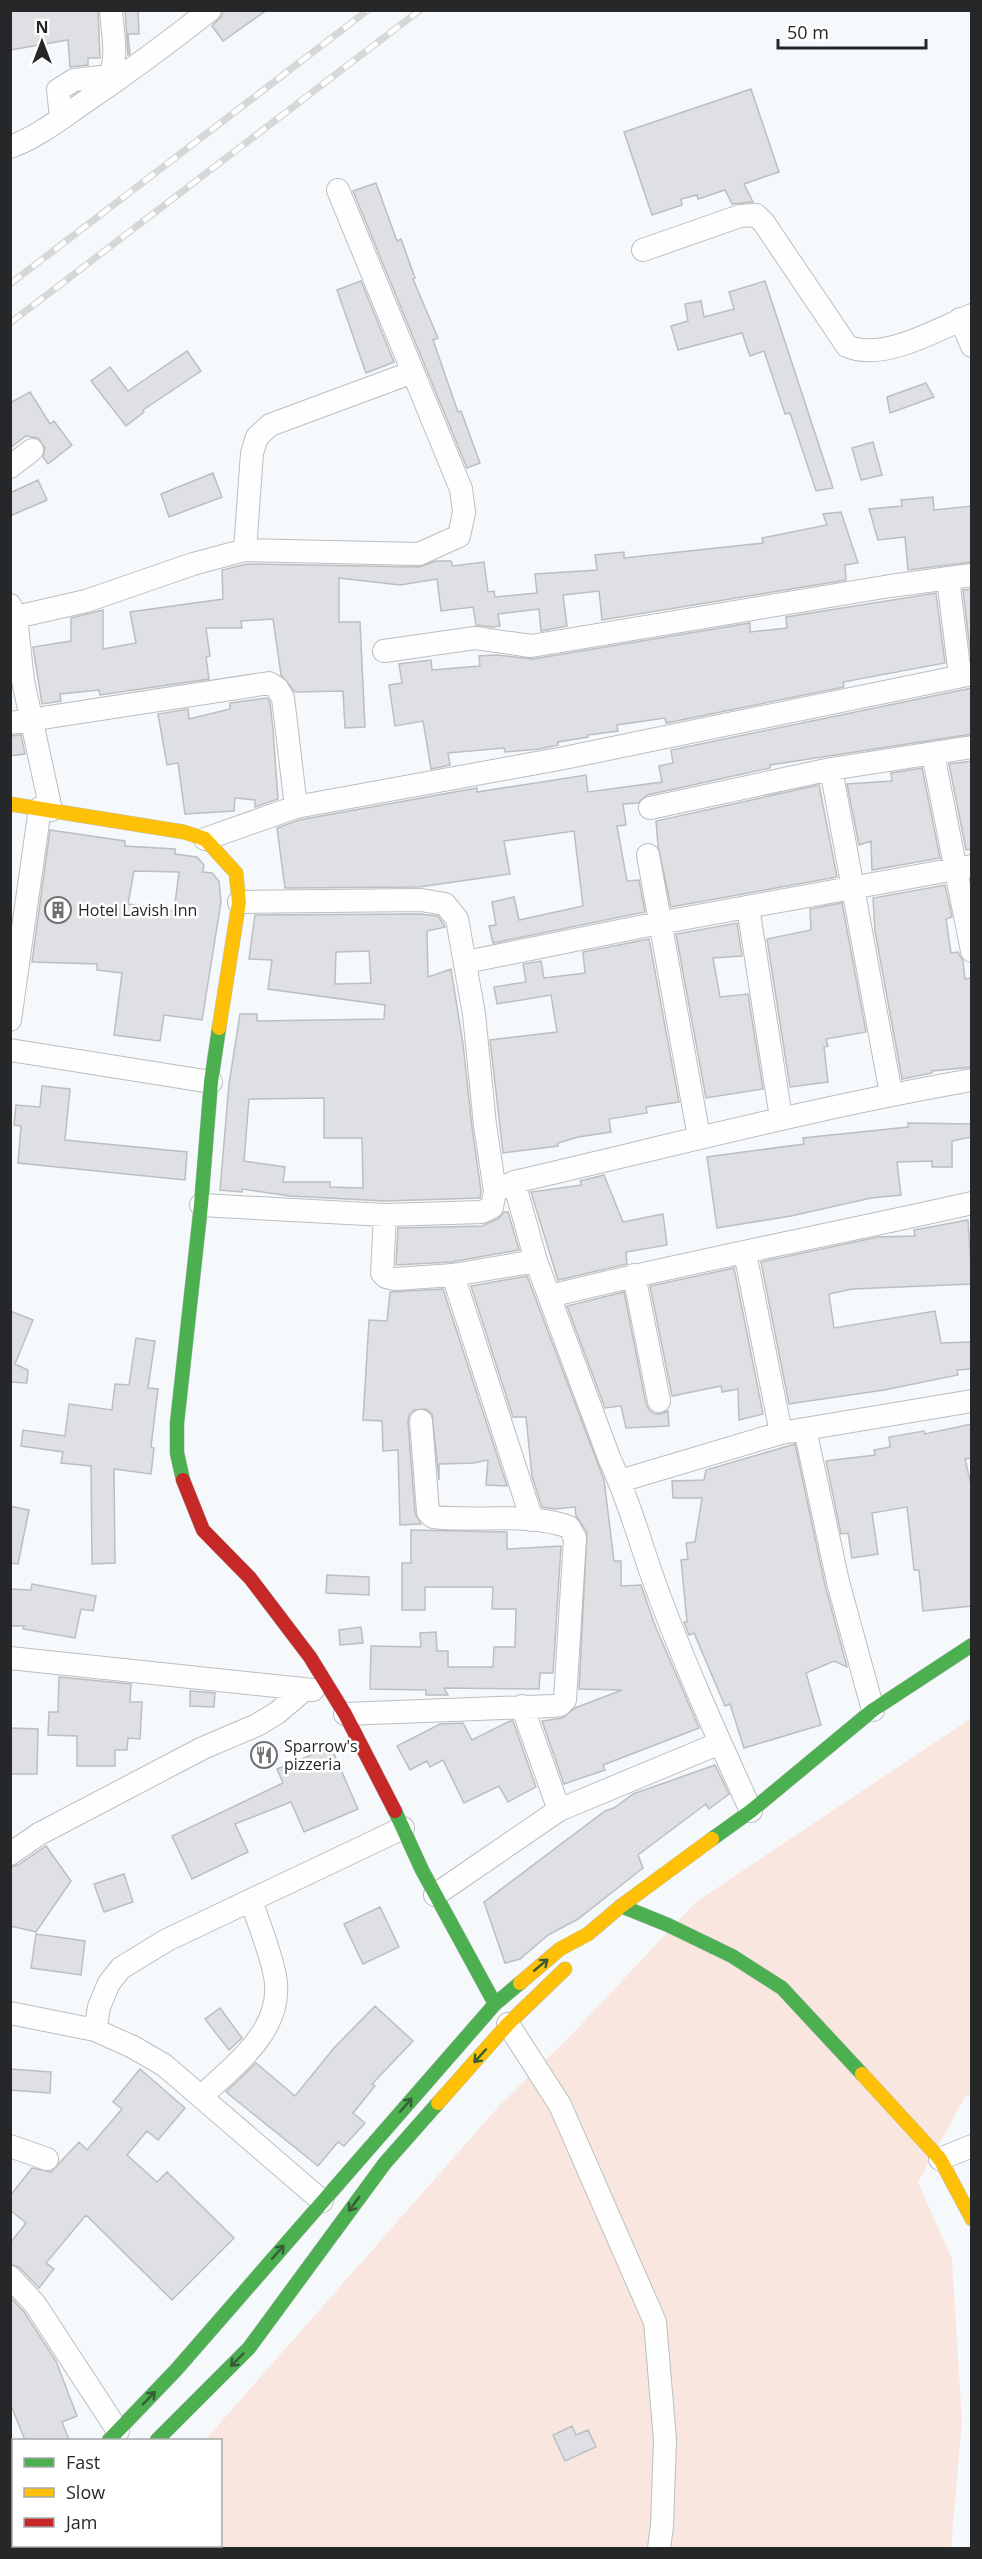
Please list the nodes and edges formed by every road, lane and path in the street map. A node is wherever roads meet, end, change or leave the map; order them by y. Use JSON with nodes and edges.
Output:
{"nodes":[{"id":1,"x":111,"y":10,"type":"edge"},
{"id":2,"x":210,"y":10,"type":"edge"},
{"id":3,"x":62,"y":118,"type":"junction"},
{"id":4,"x":10,"y":147,"type":"edge"},
{"id":5,"x":338,"y":190,"type":"dead end"},
{"id":6,"x":643,"y":249,"type":"dead end"},
{"id":7,"x":966,"y":317,"type":"edge"},
{"id":8,"x":972,"y":346,"type":"edge"},
{"id":9,"x":413,"y":372,"type":"junction"},
{"id":10,"x":32,"y":450,"type":"dead end"},
{"id":11,"x":10,"y":467,"type":"edge"},
{"id":12,"x":245,"y":550,"type":"junction"},
{"id":13,"x":972,"y":575,"type":"edge"},
{"id":14,"x":948,"y":578,"type":"junction"},
{"id":15,"x":13,"y":611,"type":"edge"},
{"id":16,"x":384,"y":651,"type":"dead end"},
{"id":17,"x":966,"y":675,"type":"edge"},
{"id":18,"x":21,"y":722,"type":"edge"},
{"id":19,"x":972,"y":747,"type":"edge"},
{"id":20,"x":933,"y":754,"type":"junction"},
{"id":21,"x":831,"y":769,"type":"junction"},
{"id":22,"x":10,"y":804,"type":"edge"},
{"id":23,"x":296,"y":807,"type":"junction"},
{"id":24,"x":650,"y":808,"type":"dead end"},
{"id":25,"x":46,"y":809,"type":"junction"},
{"id":26,"x":205,"y":839,"type":"junction"},
{"id":27,"x":648,"y":855,"type":"dead end"},
{"id":28,"x":963,"y":868,"type":"edge"},
{"id":29,"x":852,"y":888,"type":"junction"},
{"id":30,"x":239,"y":902,"type":"junction"},
{"id":31,"x":748,"y":907,"type":"junction"},
{"id":32,"x":659,"y":923,"type":"junction"},
{"id":33,"x":972,"y":951,"type":"edge"},
{"id":34,"x":466,"y":963,"type":"junction"},
{"id":35,"x":10,"y":1020,"type":"edge"},
{"id":36,"x":10,"y":1050,"type":"edge"},
{"id":37,"x":972,"y":1080,"type":"edge"},
{"id":38,"x":211,"y":1082,"type":"junction"},
{"id":39,"x":891,"y":1094,"type":"junction"},
{"id":40,"x":781,"y":1118,"type":"junction"},
{"id":41,"x":699,"y":1137,"type":"junction"},
{"id":42,"x":505,"y":1186,"type":"junction"},
{"id":43,"x":972,"y":1203,"type":"edge"},
{"id":44,"x":201,"y":1205,"type":"junction"},
{"id":45,"x":385,"y":1215,"type":"junction"},
{"id":46,"x":746,"y":1253,"type":"junction"},
{"id":47,"x":536,"y":1260,"type":"junction"},
{"id":48,"x":453,"y":1275,"type":"junction"},
{"id":49,"x":634,"y":1275,"type":"junction"},
{"id":50,"x":550,"y":1296,"type":"junction"},
{"id":51,"x":659,"y":1401,"type":"dead end"},
{"id":52,"x":972,"y":1401,"type":"edge"},
{"id":53,"x":421,"y":1421,"type":"dead end"},
{"id":54,"x":805,"y":1429,"type":"junction"},
{"id":55,"x":781,"y":1433,"type":"junction"},
{"id":56,"x":620,"y":1481,"type":"junction"},
{"id":57,"x":532,"y":1520,"type":"junction"},
{"id":58,"x":972,"y":1645,"type":"edge"},
{"id":59,"x":10,"y":1658,"type":"edge"},
{"id":60,"x":329,"y":1689,"type":"junction"},
{"id":61,"x":304,"y":1690,"type":"junction"},
{"id":62,"x":522,"y":1706,"type":"junction"},
{"id":63,"x":873,"y":1710,"type":"junction"},
{"id":64,"x":345,"y":1714,"type":"junction"},
{"id":65,"x":720,"y":1743,"type":"junction"},
{"id":66,"x":559,"y":1810,"type":"junction"},
{"id":67,"x":751,"y":1811,"type":"junction"},
{"id":68,"x":403,"y":1828,"type":"junction"},
{"id":69,"x":10,"y":1854,"type":"edge"},
{"id":70,"x":435,"y":1894,"type":"junction"},
{"id":71,"x":251,"y":1900,"type":"junction"},
{"id":72,"x":621,"y":1906,"type":"junction"},
{"id":73,"x":588,"y":1934,"type":"junction"},
{"id":74,"x":495,"y":2004,"type":"junction"},
{"id":75,"x":10,"y":2013,"type":"edge"},
{"id":76,"x":508,"y":2024,"type":"junction"},
{"id":77,"x":95,"y":2031,"type":"junction"},
{"id":78,"x":201,"y":2097,"type":"junction"},
{"id":79,"x":10,"y":2146,"type":"edge"},
{"id":80,"x":972,"y":2146,"type":"edge"},
{"id":81,"x":47,"y":2159,"type":"dead end"},
{"id":82,"x":940,"y":2159,"type":"junction"},
{"id":83,"x":322,"y":2201,"type":"junction"},
{"id":84,"x":972,"y":2219,"type":"edge"},
{"id":85,"x":10,"y":2277,"type":"edge"},
{"id":86,"x":113,"y":2436,"type":"edge"},
{"id":87,"x":158,"y":2439,"type":"edge"},
{"id":88,"x":659,"y":2548,"type":"edge"}],
"edges":[{"from":1,"to":3,"type":"street"},
{"from":2,"to":3,"type":"street"},
{"from":3,"to":4,"type":"street"},
{"from":5,"to":9,"type":"street"},
{"from":6,"to":7,"type":"street"},
{"from":7,"to":8,"type":"street"},
{"from":9,"to":12,"type":"street"},
{"from":9,"to":12,"type":"street"},
{"from":10,"to":11,"type":"street"},
{"from":12,"to":15,"type":"street"},
{"from":13,"to":14,"type":"street"},
{"from":14,"to":16,"type":"street"},
{"from":14,"to":17,"type":"street"},
{"from":15,"to":18,"type":"street"},
{"from":17,"to":23,"type":"street"},
{"from":18,"to":23,"type":"street"},
{"from":18,"to":25,"type":"street"},
{"from":19,"to":20,"type":"street"},
{"from":20,"to":21,"type":"street"},
{"from":20,"to":28,"type":"street"},
{"from":21,"to":24,"type":"street"},
{"from":21,"to":29,"type":"street"},
{"from":22,"to":25,"type":"street"},
{"from":23,"to":26,"type":"street"},
{"from":25,"to":26,"type":"street"},
{"from":25,"to":35,"type":"street"},
{"from":26,"to":30,"type":"street"},
{"from":27,"to":32,"type":"street"},
{"from":28,"to":29,"type":"street"},
{"from":28,"to":33,"type":"street"},
{"from":29,"to":31,"type":"street"},
{"from":29,"to":39,"type":"street"},
{"from":30,"to":34,"type":"street"},
{"from":30,"to":38,"type":"street"},
{"from":31,"to":32,"type":"street"},
{"from":31,"to":40,"type":"street"},
{"from":32,"to":34,"type":"street"},
{"from":32,"to":41,"type":"street"},
{"from":34,"to":42,"type":"street"},
{"from":36,"to":38,"type":"street"},
{"from":37,"to":39,"type":"street"},
{"from":38,"to":44,"type":"street"},
{"from":39,"to":40,"type":"street"},
{"from":40,"to":41,"type":"street"},
{"from":41,"to":42,"type":"street"},
{"from":42,"to":45,"type":"street"},
{"from":42,"to":47,"type":"street"},
{"from":43,"to":46,"type":"street"},
{"from":44,"to":45,"type":"street"},
{"from":44,"to":60,"type":"street"},
{"from":45,"to":48,"type":"street"},
{"from":46,"to":49,"type":"street"},
{"from":46,"to":55,"type":"street"},
{"from":47,"to":48,"type":"street"},
{"from":47,"to":50,"type":"street"},
{"from":48,"to":57,"type":"street"},
{"from":49,"to":50,"type":"street"},
{"from":49,"to":51,"type":"street"},
{"from":50,"to":56,"type":"street"},
{"from":52,"to":54,"type":"street"},
{"from":53,"to":57,"type":"street"},
{"from":54,"to":55,"type":"street"},
{"from":54,"to":63,"type":"street"},
{"from":55,"to":56,"type":"street"},
{"from":56,"to":65,"type":"street"},
{"from":57,"to":62,"type":"street"},
{"from":58,"to":63,"type":"street"},
{"from":59,"to":61,"type":"street"},
{"from":60,"to":61,"type":"street"},
{"from":60,"to":64,"type":"street"},
{"from":61,"to":69,"type":"street"},
{"from":62,"to":64,"type":"street"},
{"from":62,"to":66,"type":"street"},
{"from":63,"to":67,"type":"street"},
{"from":64,"to":68,"type":"street"},
{"from":65,"to":66,"type":"street"},
{"from":65,"to":67,"type":"street"},
{"from":66,"to":70,"type":"street"},
{"from":67,"to":72,"type":"street"},
{"from":68,"to":70,"type":"street"},
{"from":68,"to":71,"type":"street"},
{"from":70,"to":74,"type":"street"},
{"from":71,"to":77,"type":"street"},
{"from":71,"to":78,"type":"street"},
{"from":72,"to":73,"type":"street"},
{"from":72,"to":82,"type":"street"},
{"from":74,"to":73,"type":"street","one_way":true},
{"from":73,"to":76,"type":"street"},
{"from":83,"to":74,"type":"street","one_way":true},
{"from":75,"to":77,"type":"street"},
{"from":76,"to":87,"type":"street","one_way":true},
{"from":76,"to":88,"type":"street"},
{"from":77,"to":78,"type":"street"},
{"from":78,"to":83,"type":"street"},
{"from":79,"to":81,"type":"street"},
{"from":80,"to":82,"type":"street"},
{"from":82,"to":84,"type":"street"},
{"from":86,"to":83,"type":"street","one_way":true},
{"from":85,"to":86,"type":"street"}]}
